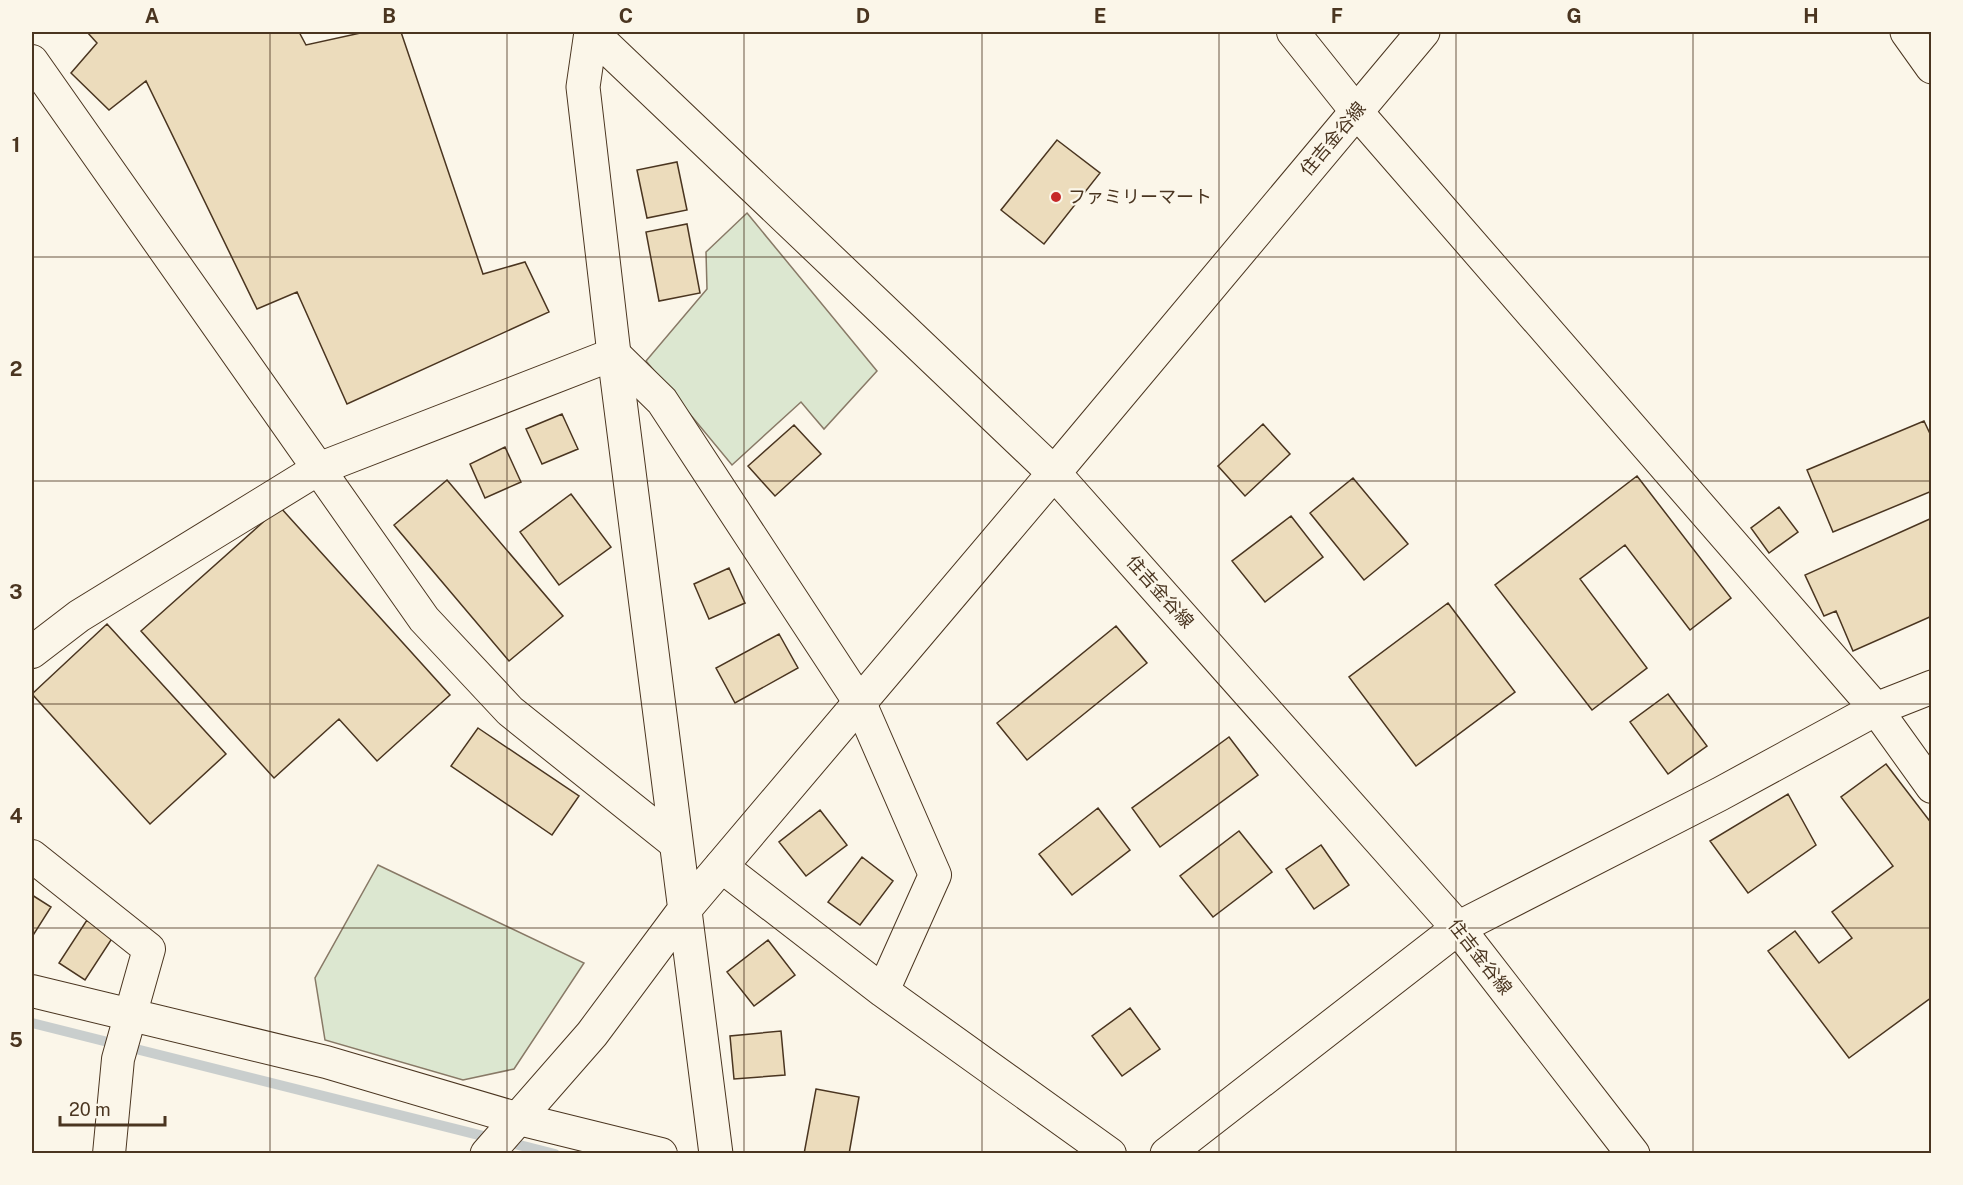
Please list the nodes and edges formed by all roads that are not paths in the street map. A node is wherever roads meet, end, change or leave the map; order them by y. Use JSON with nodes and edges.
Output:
{"nodes":[{"id":1,"x":591,"y":32,"type":"edge"},
{"id":2,"x":1293,"y":32,"type":"edge"},
{"id":3,"x":1423,"y":32,"type":"edge"},
{"id":4,"x":1907,"y":32,"type":"edge"},
{"id":5,"x":32,"y":61,"type":"edge"},
{"id":6,"x":1932,"y":67,"type":"edge"},
{"id":7,"x":1356,"y":111,"type":"junction"},
{"id":8,"x":614,"y":354,"type":"junction"},
{"id":9,"x":318,"y":469,"type":"junction"},
{"id":10,"x":1054,"y":473,"type":"junction"},
{"id":11,"x":32,"y":652,"type":"edge"},
{"id":12,"x":1932,"y":687,"type":"edge"},
{"id":13,"x":860,"y":703,"type":"junction"},
{"id":14,"x":1876,"y":710,"type":"junction"},
{"id":15,"x":1932,"y":787,"type":"edge"},
{"id":16,"x":675,"y":843,"type":"junction"},
{"id":17,"x":32,"y":856,"type":"edge"},
{"id":18,"x":721,"y":866,"type":"junction"},
{"id":19,"x":685,"y":909,"type":"junction"},
{"id":20,"x":1458,"y":928,"type":"junction"},
{"id":21,"x":32,"y":991,"type":"edge"},
{"id":22,"x":883,"y":991,"type":"junction"},
{"id":23,"x":131,"y":1016,"type":"junction"},
{"id":24,"x":519,"y":1119,"type":"junction"},
{"id":25,"x":489,"y":1151,"type":"edge"},
{"id":26,"x":109,"y":1154,"type":"edge"},
{"id":27,"x":661,"y":1154,"type":"edge"},
{"id":28,"x":716,"y":1154,"type":"edge"},
{"id":29,"x":1110,"y":1154,"type":"edge"},
{"id":30,"x":1167,"y":1154,"type":"edge"},
{"id":31,"x":1633,"y":1154,"type":"edge"}],
"edges":[{"from":1,"to":8,"type":"street"},
{"from":1,"to":10,"type":"street"},
{"from":2,"to":7,"type":"street"},
{"from":3,"to":7,"type":"street","name":"住吉金谷線"},
{"from":4,"to":6,"type":"street"},
{"from":5,"to":9,"type":"street"},
{"from":7,"to":10,"type":"street","name":"住吉金谷線"},
{"from":7,"to":14,"type":"street"},
{"from":8,"to":9,"type":"street"},
{"from":8,"to":13,"type":"street"},
{"from":8,"to":16,"type":"street"},
{"from":9,"to":11,"type":"street"},
{"from":9,"to":16,"type":"street"},
{"from":10,"to":13,"type":"street"},
{"from":10,"to":20,"type":"street","name":"住吉金谷線"},
{"from":12,"to":14,"type":"street"},
{"from":13,"to":18,"type":"street"},
{"from":13,"to":22,"type":"street"},
{"from":14,"to":15,"type":"street"},
{"from":14,"to":20,"type":"street"},
{"from":16,"to":19,"type":"street"},
{"from":17,"to":23,"type":"street"},
{"from":18,"to":19,"type":"street"},
{"from":18,"to":22,"type":"street"},
{"from":19,"to":24,"type":"street"},
{"from":19,"to":28,"type":"street"},
{"from":20,"to":30,"type":"street"},
{"from":20,"to":31,"type":"street","name":"住吉金谷線"},
{"from":21,"to":23,"type":"street"},
{"from":22,"to":29,"type":"street"},
{"from":23,"to":24,"type":"street"},
{"from":23,"to":26,"type":"street"},
{"from":24,"to":25,"type":"street"},
{"from":24,"to":27,"type":"street"}]}
